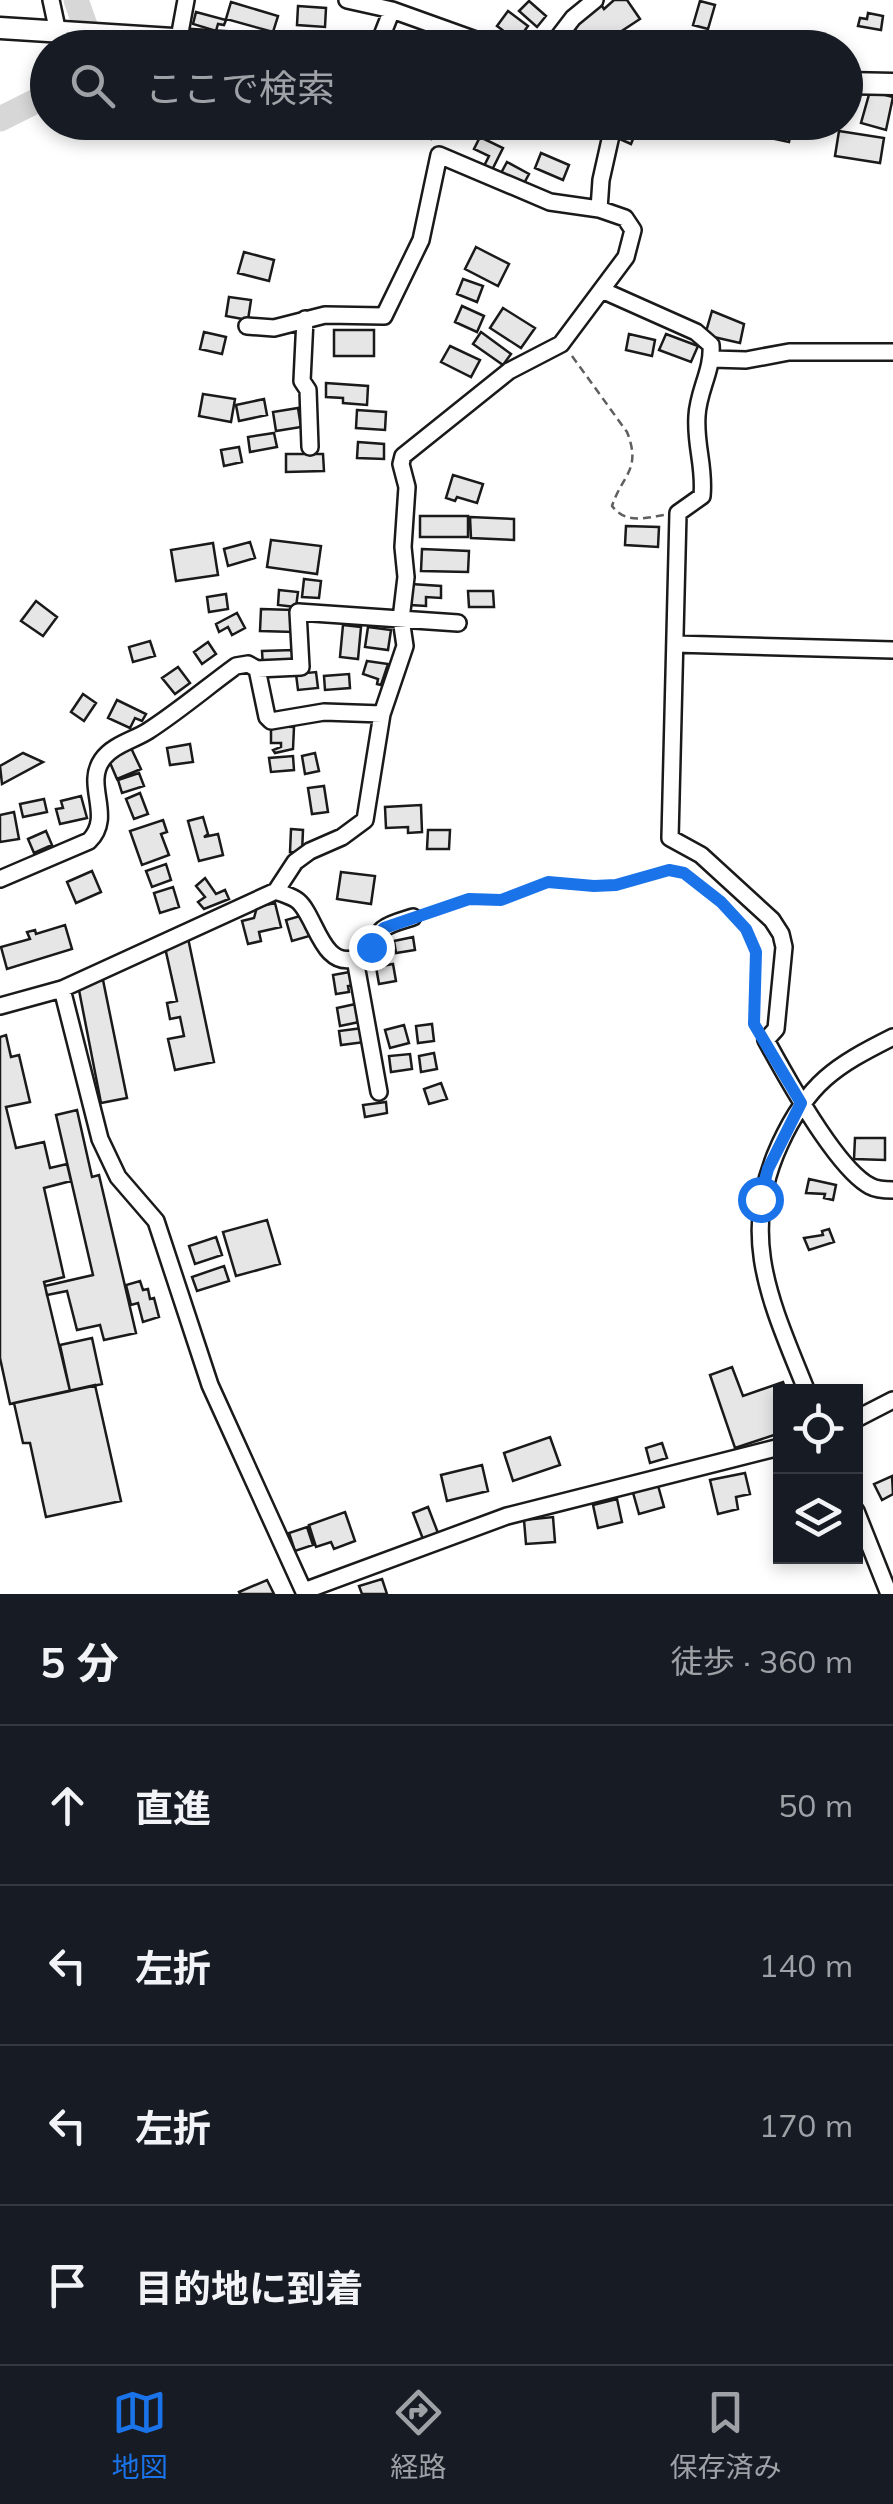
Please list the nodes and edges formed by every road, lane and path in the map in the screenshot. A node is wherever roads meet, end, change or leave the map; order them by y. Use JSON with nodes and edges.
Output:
{"nodes":[{"id":1,"x":51,"y":0,"type":"edge"},
{"id":2,"x":186,"y":0,"type":"edge"},
{"id":3,"x":347,"y":0,"type":"edge"},
{"id":4,"x":595,"y":0,"type":"edge"},
{"id":5,"x":392,"y":10,"type":"junction"},
{"id":6,"x":0,"y":28,"type":"edge"},
{"id":7,"x":54,"y":30,"type":"joint"},
{"id":8,"x":180,"y":30,"type":"edge"},
{"id":9,"x":384,"y":30,"type":"edge"},
{"id":10,"x":448,"y":30,"type":"edge"},
{"id":11,"x":564,"y":30,"type":"edge"},
{"id":12,"x":863,"y":83,"type":"edge"},
{"id":13,"x":893,"y":84,"type":"edge"},
{"id":14,"x":610,"y":140,"type":"edge"},
{"id":15,"x":599,"y":209,"type":"junction"},
{"id":16,"x":604,"y":290,"type":"junction"},
{"id":17,"x":304,"y":319,"type":"junction"},
{"id":18,"x":247,"y":326,"type":"dead end"},
{"id":19,"x":561,"y":344,"type":"junction"},
{"id":20,"x":893,"y":352,"type":"edge"},
{"id":21,"x":712,"y":359,"type":"junction"},
{"id":22,"x":310,"y":447,"type":"dead end"},
{"id":23,"x":678,"y":514,"type":"junction"},
{"id":24,"x":401,"y":619,"type":"junction"},
{"id":25,"x":458,"y":623,"type":"dead end"},
{"id":26,"x":675,"y":644,"type":"junction"},
{"id":27,"x":893,"y":650,"type":"edge"},
{"id":28,"x":256,"y":669,"type":"junction"},
{"id":29,"x":382,"y":714,"type":"junction"},
{"id":30,"x":0,"y":879,"type":"edge"},
{"id":31,"x":276,"y":892,"type":"junction"},
{"id":32,"x":413,"y":917,"type":"joint"},
{"id":33,"x":355,"y":959,"type":"junction"},
{"id":34,"x":62,"y":988,"type":"junction"},
{"id":35,"x":0,"y":1006,"type":"edge"},
{"id":36,"x":893,"y":1037,"type":"edge"},
{"id":37,"x":766,"y":1040,"type":"junction"},
{"id":38,"x":379,"y":1092,"type":"dead end"},
{"id":39,"x":801,"y":1103,"type":"junction"},
{"id":40,"x":893,"y":1190,"type":"edge"},
{"id":41,"x":805,"y":1384,"type":"edge"},
{"id":42,"x":893,"y":1400,"type":"edge"},
{"id":43,"x":863,"y":1415,"type":"edge"},
{"id":44,"x":773,"y":1448,"type":"edge"},
{"id":45,"x":863,"y":1529,"type":"edge"},
{"id":46,"x":304,"y":1593,"type":"edge"},
{"id":47,"x":889,"y":1594,"type":"edge"}],
"edges":[{"from":1,"to":7,"type":"street"},
{"from":2,"to":8,"type":"street"},
{"from":3,"to":5,"type":"street"},
{"from":4,"to":11,"type":"street"},
{"from":5,"to":9,"type":"street"},
{"from":5,"to":10,"type":"street"},
{"from":6,"to":7,"type":"main road"},
{"from":12,"to":13,"type":"main road"},
{"from":14,"to":15,"type":"street"},
{"from":15,"to":16,"type":"street"},
{"from":15,"to":17,"type":"street"},
{"from":16,"to":19,"type":"street"},
{"from":16,"to":21,"type":"street"},
{"from":17,"to":18,"type":"street"},
{"from":17,"to":22,"type":"street"},
{"from":19,"to":23,"type":"path"},
{"from":19,"to":24,"type":"street"},
{"from":20,"to":21,"type":"street"},
{"from":21,"to":23,"type":"street"},
{"from":23,"to":26,"type":"street"},
{"from":24,"to":25,"type":"street"},
{"from":24,"to":28,"type":"street"},
{"from":24,"to":29,"type":"street"},
{"from":26,"to":27,"type":"street"},
{"from":26,"to":37,"type":"street"},
{"from":28,"to":29,"type":"street"},
{"from":28,"to":30,"type":"street"},
{"from":29,"to":31,"type":"street"},
{"from":31,"to":33,"type":"street"},
{"from":31,"to":34,"type":"street"},
{"from":32,"to":33,"type":"street"},
{"from":32,"to":37,"type":"path"},
{"from":33,"to":38,"type":"street"},
{"from":34,"to":35,"type":"street"},
{"from":34,"to":46,"type":"street"},
{"from":36,"to":39,"type":"street"},
{"from":37,"to":39,"type":"street"},
{"from":39,"to":40,"type":"street"},
{"from":39,"to":41,"type":"street"},
{"from":42,"to":43,"type":"street"},
{"from":44,"to":46,"type":"street"},
{"from":45,"to":47,"type":"street"}]}
